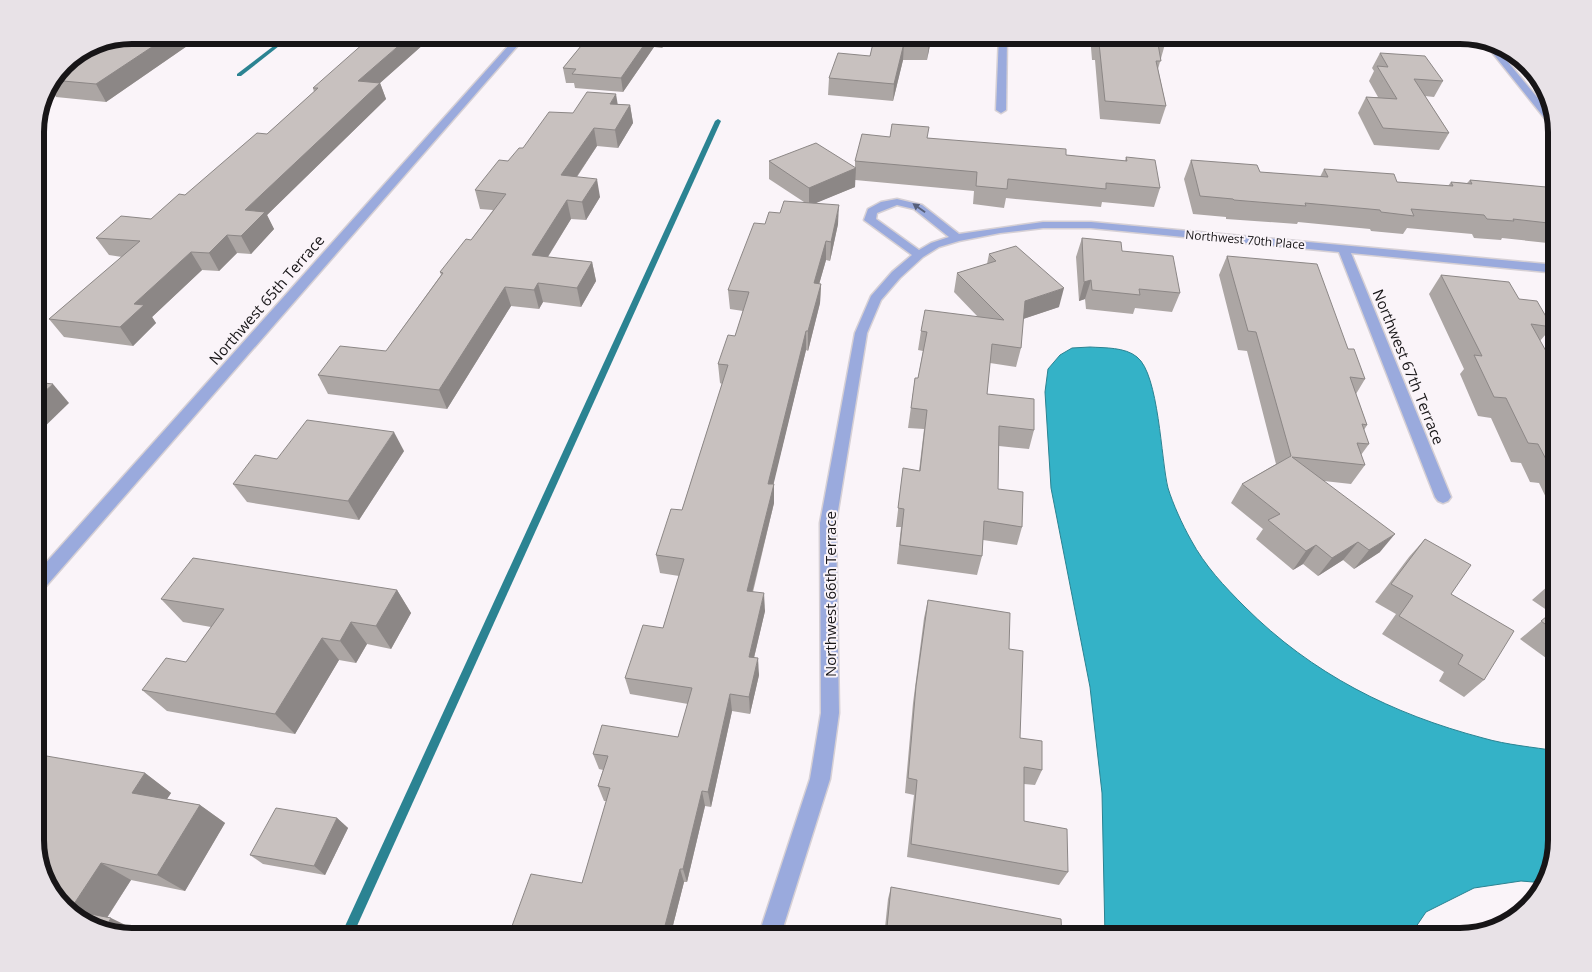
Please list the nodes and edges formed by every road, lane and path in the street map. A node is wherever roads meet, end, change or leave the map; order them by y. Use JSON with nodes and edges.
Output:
{"nodes":[{"id":1,"x":514,"y":44,"type":"edge"},
{"id":2,"x":1003,"y":44,"type":"edge"},
{"id":3,"x":1493,"y":50,"type":"edge"},
{"id":4,"x":1002,"y":110,"type":"dead end"},
{"id":5,"x":1547,"y":116,"type":"edge"},
{"id":6,"x":956,"y":238,"type":"junction"},
{"id":7,"x":935,"y":245,"type":"joint"},
{"id":8,"x":1344,"y":249,"type":"junction"},
{"id":9,"x":920,"y":254,"type":"junction"},
{"id":10,"x":1548,"y":268,"type":"edge"},
{"id":11,"x":1443,"y":497,"type":"dead end"},
{"id":12,"x":44,"y":577,"type":"edge"},
{"id":13,"x":772,"y":928,"type":"edge"}],
"edges":[{"from":1,"to":12,"type":"street","name":"Northwest 65th Terrace"},
{"from":2,"to":4,"type":"street"},
{"from":3,"to":5,"type":"street"},
{"from":6,"to":7,"type":"street","name":"Northwest 70th Place"},
{"from":6,"to":8,"type":"street","name":"Northwest 70th Place"},
{"from":6,"to":9,"type":"street","one_way":true},
{"from":7,"to":9,"type":"street","name":"Northwest 66th Terrace"},
{"from":8,"to":10,"type":"street","name":"Northwest 70th Place"},
{"from":8,"to":11,"type":"street","name":"Northwest 67th Terrace"},
{"from":9,"to":13,"type":"street","name":"Northwest 66th Terrace"}]}
